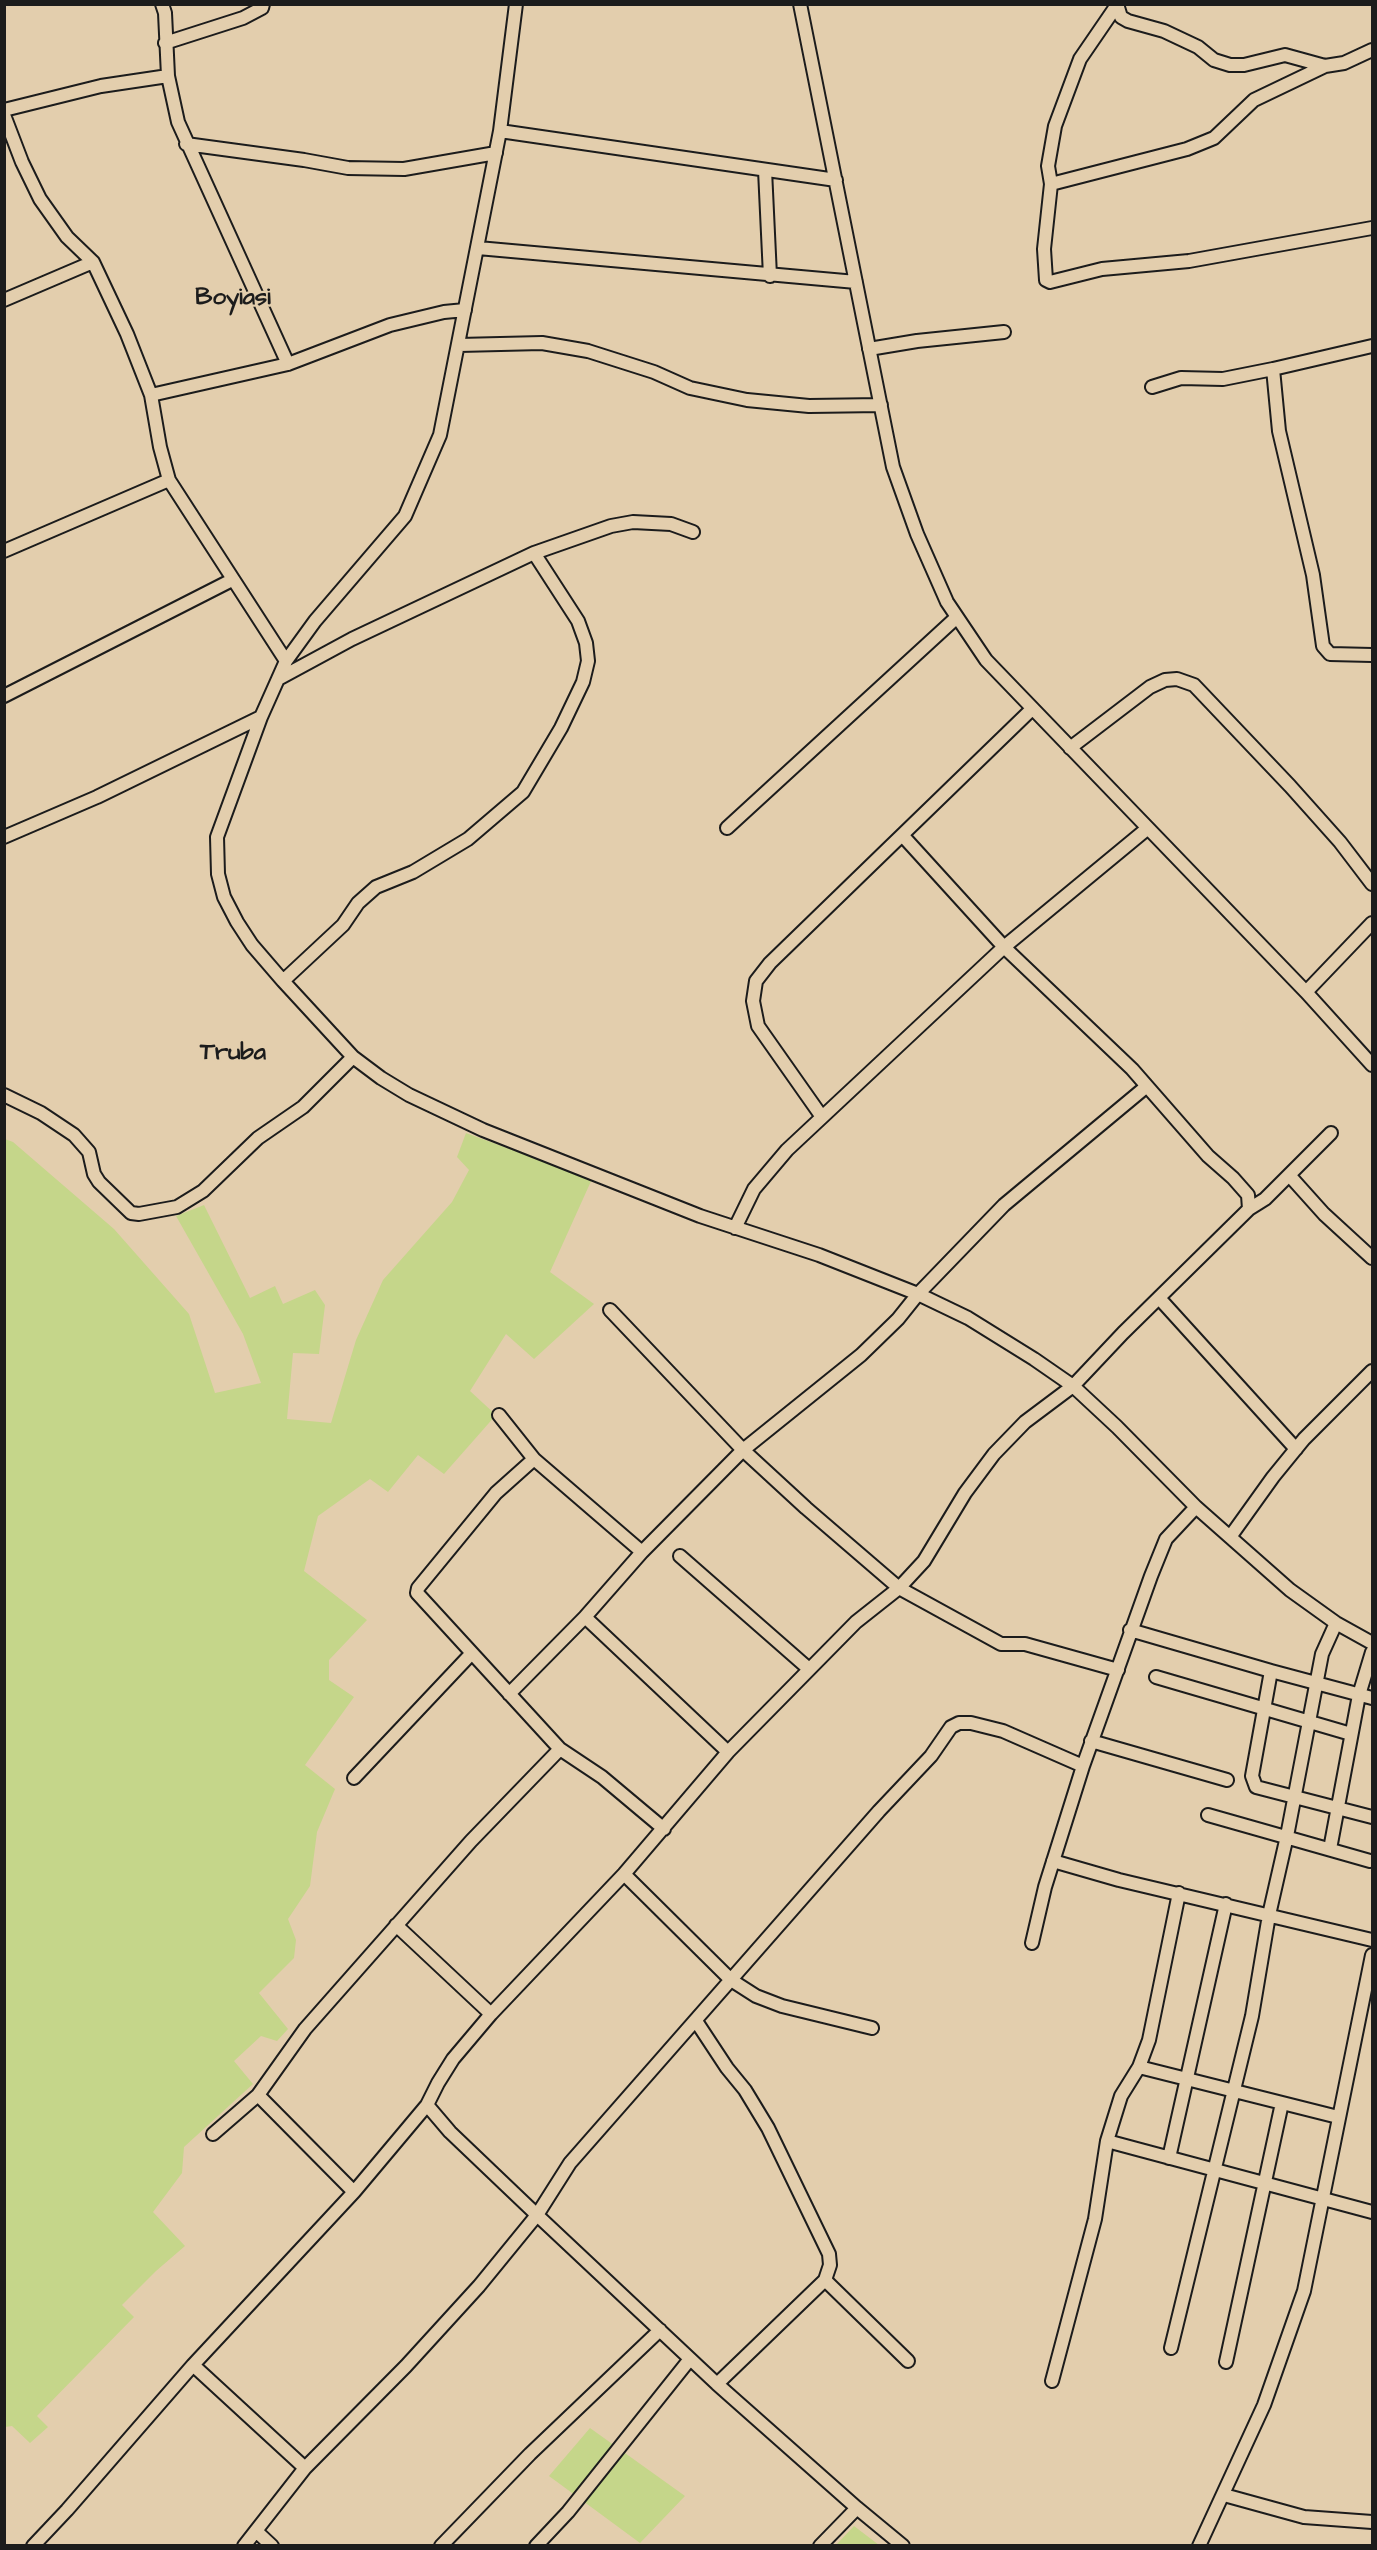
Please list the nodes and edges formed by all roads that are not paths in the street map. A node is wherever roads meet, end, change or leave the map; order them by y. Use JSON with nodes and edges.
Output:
{"nodes":[{"id":1,"x":162,"y":4,"type":"edge"},
{"id":2,"x":263,"y":4,"type":"edge"},
{"id":3,"x":516,"y":4,"type":"edge"},
{"id":4,"x":800,"y":4,"type":"edge"},
{"id":5,"x":1117,"y":5,"type":"edge"},
{"id":6,"x":165,"y":43,"type":"junction"},
{"id":7,"x":1372,"y":50,"type":"edge"},
{"id":8,"x":1325,"y":66,"type":"junction"},
{"id":9,"x":168,"y":76,"type":"junction"},
{"id":10,"x":4,"y":110,"type":"edge"},
{"id":11,"x":4,"y":115,"type":"edge"},
{"id":12,"x":500,"y":131,"type":"junction"},
{"id":13,"x":186,"y":144,"type":"junction"},
{"id":14,"x":496,"y":153,"type":"junction"},
{"id":15,"x":765,"y":170,"type":"junction"},
{"id":16,"x":836,"y":180,"type":"junction"},
{"id":17,"x":1051,"y":184,"type":"junction"},
{"id":18,"x":1372,"y":230,"type":"edge"},
{"id":19,"x":478,"y":248,"type":"junction"},
{"id":20,"x":93,"y":262,"type":"junction"},
{"id":21,"x":770,"y":276,"type":"junction"},
{"id":22,"x":856,"y":282,"type":"junction"},
{"id":23,"x":4,"y":300,"type":"edge"},
{"id":24,"x":465,"y":310,"type":"junction"},
{"id":25,"x":1004,"y":332,"type":"dead end"},
{"id":26,"x":459,"y":345,"type":"junction"},
{"id":27,"x":1372,"y":346,"type":"edge"},
{"id":28,"x":869,"y":349,"type":"junction"},
{"id":29,"x":288,"y":364,"type":"junction"},
{"id":30,"x":1273,"y":369,"type":"junction"},
{"id":31,"x":1152,"y":387,"type":"dead end"},
{"id":32,"x":151,"y":395,"type":"junction"},
{"id":33,"x":881,"y":405,"type":"junction"},
{"id":34,"x":169,"y":480,"type":"junction"},
{"id":35,"x":693,"y":532,"type":"dead end"},
{"id":36,"x":4,"y":551,"type":"edge"},
{"id":37,"x":534,"y":553,"type":"junction"},
{"id":38,"x":232,"y":580,"type":"junction"},
{"id":39,"x":957,"y":617,"type":"junction"},
{"id":40,"x":1372,"y":654,"type":"edge"},
{"id":41,"x":286,"y":661,"type":"junction"},
{"id":42,"x":279,"y":678,"type":"junction"},
{"id":43,"x":4,"y":696,"type":"edge"},
{"id":44,"x":1032,"y":709,"type":"junction"},
{"id":45,"x":261,"y":717,"type":"junction"},
{"id":46,"x":1070,"y":748,"type":"junction"},
{"id":47,"x":727,"y":828,"type":"dead end"},
{"id":48,"x":1148,"y":828,"type":"junction"},
{"id":49,"x":903,"y":836,"type":"junction"},
{"id":50,"x":4,"y":837,"type":"edge"},
{"id":51,"x":1372,"y":884,"type":"edge"},
{"id":52,"x":1372,"y":923,"type":"edge"},
{"id":53,"x":1004,"y":947,"type":"junction"},
{"id":54,"x":283,"y":981,"type":"junction"},
{"id":55,"x":1306,"y":992,"type":"junction"},
{"id":56,"x":353,"y":1057,"type":"junction"},
{"id":57,"x":1372,"y":1065,"type":"edge"},
{"id":58,"x":1147,"y":1086,"type":"junction"},
{"id":59,"x":4,"y":1095,"type":"edge"},
{"id":60,"x":822,"y":1117,"type":"junction"},
{"id":61,"x":1331,"y":1133,"type":"dead end"},
{"id":62,"x":1289,"y":1175,"type":"junction"},
{"id":63,"x":1249,"y":1209,"type":"junction"},
{"id":64,"x":735,"y":1228,"type":"junction"},
{"id":65,"x":1372,"y":1258,"type":"edge"},
{"id":66,"x":918,"y":1294,"type":"junction"},
{"id":67,"x":1160,"y":1298,"type":"junction"},
{"id":68,"x":610,"y":1310,"type":"dead end"},
{"id":69,"x":1372,"y":1371,"type":"edge"},
{"id":70,"x":1073,"y":1386,"type":"junction"},
{"id":71,"x":499,"y":1415,"type":"dead end"},
{"id":72,"x":1296,"y":1449,"type":"junction"},
{"id":73,"x":743,"y":1450,"type":"junction"},
{"id":74,"x":534,"y":1460,"type":"junction"},
{"id":75,"x":1196,"y":1507,"type":"junction"},
{"id":76,"x":1230,"y":1537,"type":"junction"},
{"id":77,"x":642,"y":1552,"type":"junction"},
{"id":78,"x":680,"y":1556,"type":"dead end"},
{"id":79,"x":899,"y":1588,"type":"junction"},
{"id":80,"x":585,"y":1617,"type":"junction"},
{"id":81,"x":1336,"y":1623,"type":"junction"},
{"id":82,"x":1130,"y":1630,"type":"junction"},
{"id":83,"x":1372,"y":1642,"type":"edge"},
{"id":84,"x":1372,"y":1652,"type":"edge"},
{"id":85,"x":471,"y":1654,"type":"junction"},
{"id":86,"x":809,"y":1669,"type":"junction"},
{"id":87,"x":1118,"y":1670,"type":"junction"},
{"id":88,"x":1271,"y":1671,"type":"junction"},
{"id":89,"x":1156,"y":1677,"type":"dead end"},
{"id":90,"x":1316,"y":1682,"type":"junction"},
{"id":91,"x":509,"y":1694,"type":"junction"},
{"id":92,"x":1359,"y":1695,"type":"junction"},
{"id":93,"x":1372,"y":1698,"type":"edge"},
{"id":94,"x":1264,"y":1709,"type":"junction"},
{"id":95,"x":1308,"y":1721,"type":"junction"},
{"id":96,"x":1351,"y":1734,"type":"junction"},
{"id":97,"x":1091,"y":1741,"type":"junction"},
{"id":98,"x":560,"y":1749,"type":"junction"},
{"id":99,"x":728,"y":1752,"type":"junction"},
{"id":100,"x":1083,"y":1766,"type":"junction"},
{"id":101,"x":354,"y":1778,"type":"dead end"},
{"id":102,"x":1227,"y":1780,"type":"dead end"},
{"id":103,"x":1295,"y":1797,"type":"junction"},
{"id":104,"x":1336,"y":1808,"type":"junction"},
{"id":105,"x":1208,"y":1815,"type":"dead end"},
{"id":106,"x":1372,"y":1817,"type":"edge"},
{"id":107,"x":664,"y":1829,"type":"junction"},
{"id":108,"x":1287,"y":1836,"type":"junction"},
{"id":109,"x":1330,"y":1849,"type":"junction"},
{"id":110,"x":1053,"y":1861,"type":"junction"},
{"id":111,"x":1370,"y":1861,"type":"dead end"},
{"id":112,"x":624,"y":1874,"type":"junction"},
{"id":113,"x":1179,"y":1893,"type":"junction"},
{"id":114,"x":1226,"y":1904,"type":"junction"},
{"id":115,"x":1269,"y":1915,"type":"junction"},
{"id":116,"x":396,"y":1925,"type":"junction"},
{"id":117,"x":1372,"y":1940,"type":"edge"},
{"id":118,"x":1032,"y":1943,"type":"dead end"},
{"id":119,"x":1372,"y":1955,"type":"edge"},
{"id":120,"x":731,"y":1980,"type":"junction"},
{"id":121,"x":491,"y":2014,"type":"junction"},
{"id":122,"x":696,"y":2021,"type":"junction"},
{"id":123,"x":872,"y":2028,"type":"dead end"},
{"id":124,"x":1139,"y":2067,"type":"junction"},
{"id":125,"x":1188,"y":2079,"type":"junction"},
{"id":126,"x":1234,"y":2091,"type":"junction"},
{"id":127,"x":258,"y":2095,"type":"junction"},
{"id":128,"x":1282,"y":2103,"type":"junction"},
{"id":129,"x":427,"y":2105,"type":"junction"},
{"id":130,"x":1338,"y":2117,"type":"junction"},
{"id":131,"x":213,"y":2134,"type":"dead end"},
{"id":132,"x":1107,"y":2141,"type":"junction"},
{"id":133,"x":1169,"y":2158,"type":"junction"},
{"id":134,"x":1215,"y":2170,"type":"junction"},
{"id":135,"x":1264,"y":2182,"type":"junction"},
{"id":136,"x":354,"y":2192,"type":"junction"},
{"id":137,"x":1323,"y":2198,"type":"junction"},
{"id":138,"x":1372,"y":2212,"type":"edge"},
{"id":139,"x":537,"y":2215,"type":"junction"},
{"id":140,"x":825,"y":2280,"type":"junction"},
{"id":141,"x":660,"y":2330,"type":"junction"},
{"id":142,"x":1171,"y":2348,"type":"dead end"},
{"id":143,"x":690,"y":2359,"type":"junction"},
{"id":144,"x":908,"y":2361,"type":"dead end"},
{"id":145,"x":1226,"y":2362,"type":"dead end"},
{"id":146,"x":193,"y":2365,"type":"junction"},
{"id":147,"x":1053,"y":2381,"type":"dead end"},
{"id":148,"x":717,"y":2384,"type":"junction"},
{"id":149,"x":305,"y":2468,"type":"junction"},
{"id":150,"x":1224,"y":2495,"type":"junction"},
{"id":151,"x":856,"y":2508,"type":"junction"},
{"id":152,"x":1372,"y":2522,"type":"edge"},
{"id":153,"x":256,"y":2531,"type":"junction"},
{"id":154,"x":33,"y":2546,"type":"edge"},
{"id":155,"x":244,"y":2546,"type":"edge"},
{"id":156,"x":272,"y":2546,"type":"edge"},
{"id":157,"x":441,"y":2546,"type":"edge"},
{"id":158,"x":537,"y":2546,"type":"edge"},
{"id":159,"x":820,"y":2546,"type":"edge"},
{"id":160,"x":903,"y":2546,"type":"edge"},
{"id":161,"x":1199,"y":2546,"type":"edge"}],
"edges":[{"from":1,"to":6,"type":"street"},
{"from":2,"to":6,"type":"street"},
{"from":3,"to":12,"type":"street"},
{"from":4,"to":16,"type":"street"},
{"from":5,"to":8,"type":"street"},
{"from":5,"to":17,"type":"street"},
{"from":6,"to":9,"type":"street"},
{"from":7,"to":8,"type":"street"},
{"from":8,"to":17,"type":"street"},
{"from":9,"to":10,"type":"street"},
{"from":9,"to":13,"type":"street"},
{"from":11,"to":20,"type":"street"},
{"from":12,"to":14,"type":"street"},
{"from":12,"to":15,"type":"street"},
{"from":13,"to":14,"type":"street"},
{"from":13,"to":29,"type":"street"},
{"from":14,"to":19,"type":"street"},
{"from":15,"to":16,"type":"street"},
{"from":15,"to":21,"type":"street"},
{"from":16,"to":22,"type":"street"},
{"from":17,"to":18,"type":"street"},
{"from":19,"to":21,"type":"street"},
{"from":19,"to":24,"type":"street"},
{"from":20,"to":23,"type":"street"},
{"from":20,"to":32,"type":"street"},
{"from":21,"to":22,"type":"street"},
{"from":22,"to":28,"type":"street"},
{"from":24,"to":26,"type":"street"},
{"from":24,"to":29,"type":"street"},
{"from":25,"to":28,"type":"street"},
{"from":26,"to":33,"type":"street"},
{"from":26,"to":41,"type":"street"},
{"from":27,"to":30,"type":"street"},
{"from":28,"to":33,"type":"street"},
{"from":29,"to":32,"type":"street"},
{"from":30,"to":31,"type":"street"},
{"from":30,"to":40,"type":"street"},
{"from":32,"to":34,"type":"street"},
{"from":33,"to":39,"type":"street"},
{"from":34,"to":36,"type":"street"},
{"from":34,"to":38,"type":"street"},
{"from":35,"to":37,"type":"street"},
{"from":37,"to":42,"type":"street"},
{"from":37,"to":54,"type":"street"},
{"from":38,"to":41,"type":"street"},
{"from":38,"to":43,"type":"street"},
{"from":39,"to":44,"type":"street"},
{"from":39,"to":47,"type":"street"},
{"from":41,"to":42,"type":"street"},
{"from":42,"to":45,"type":"street"},
{"from":44,"to":46,"type":"street"},
{"from":44,"to":49,"type":"street"},
{"from":45,"to":50,"type":"street"},
{"from":45,"to":54,"type":"street"},
{"from":46,"to":48,"type":"street"},
{"from":46,"to":51,"type":"street"},
{"from":48,"to":53,"type":"street"},
{"from":48,"to":55,"type":"street"},
{"from":49,"to":53,"type":"street"},
{"from":49,"to":60,"type":"street"},
{"from":52,"to":55,"type":"street"},
{"from":53,"to":58,"type":"street"},
{"from":53,"to":60,"type":"street"},
{"from":54,"to":56,"type":"street"},
{"from":55,"to":57,"type":"street"},
{"from":56,"to":59,"type":"street"},
{"from":56,"to":64,"type":"street"},
{"from":58,"to":63,"type":"street"},
{"from":58,"to":66,"type":"street"},
{"from":60,"to":64,"type":"street"},
{"from":61,"to":62,"type":"street"},
{"from":62,"to":63,"type":"street"},
{"from":62,"to":65,"type":"street"},
{"from":63,"to":67,"type":"street"},
{"from":64,"to":66,"type":"street"},
{"from":66,"to":70,"type":"street"},
{"from":66,"to":73,"type":"street"},
{"from":67,"to":70,"type":"street"},
{"from":67,"to":72,"type":"street"},
{"from":68,"to":73,"type":"street"},
{"from":69,"to":72,"type":"street"},
{"from":70,"to":75,"type":"street"},
{"from":70,"to":79,"type":"street"},
{"from":71,"to":74,"type":"street"},
{"from":72,"to":76,"type":"street"},
{"from":73,"to":77,"type":"street"},
{"from":73,"to":79,"type":"street"},
{"from":74,"to":77,"type":"street"},
{"from":74,"to":85,"type":"street"},
{"from":75,"to":76,"type":"street"},
{"from":75,"to":82,"type":"street"},
{"from":76,"to":81,"type":"street"},
{"from":77,"to":80,"type":"street"},
{"from":78,"to":86,"type":"street"},
{"from":79,"to":86,"type":"street"},
{"from":79,"to":87,"type":"street"},
{"from":80,"to":91,"type":"street"},
{"from":80,"to":99,"type":"street"},
{"from":81,"to":83,"type":"street"},
{"from":81,"to":90,"type":"street"},
{"from":82,"to":87,"type":"street"},
{"from":82,"to":88,"type":"street"},
{"from":84,"to":92,"type":"street"},
{"from":85,"to":91,"type":"street"},
{"from":85,"to":101,"type":"street"},
{"from":86,"to":99,"type":"street"},
{"from":87,"to":97,"type":"street"},
{"from":88,"to":90,"type":"street"},
{"from":88,"to":94,"type":"street"},
{"from":89,"to":94,"type":"street"},
{"from":90,"to":92,"type":"street"},
{"from":90,"to":95,"type":"street"},
{"from":91,"to":98,"type":"street"},
{"from":92,"to":93,"type":"street"},
{"from":92,"to":96,"type":"street"},
{"from":94,"to":95,"type":"street"},
{"from":94,"to":103,"type":"street"},
{"from":95,"to":96,"type":"street"},
{"from":95,"to":103,"type":"street"},
{"from":96,"to":104,"type":"street"},
{"from":97,"to":100,"type":"street"},
{"from":97,"to":102,"type":"street"},
{"from":98,"to":107,"type":"street"},
{"from":98,"to":116,"type":"street"},
{"from":99,"to":107,"type":"street"},
{"from":100,"to":110,"type":"street"},
{"from":100,"to":120,"type":"street"},
{"from":103,"to":104,"type":"street"},
{"from":103,"to":108,"type":"street"},
{"from":104,"to":106,"type":"street"},
{"from":104,"to":109,"type":"street"},
{"from":105,"to":108,"type":"street"},
{"from":107,"to":112,"type":"street"},
{"from":108,"to":109,"type":"street"},
{"from":108,"to":115,"type":"street"},
{"from":109,"to":111,"type":"street"},
{"from":110,"to":113,"type":"street"},
{"from":110,"to":118,"type":"street"},
{"from":112,"to":120,"type":"street"},
{"from":112,"to":121,"type":"street"},
{"from":113,"to":114,"type":"street"},
{"from":113,"to":124,"type":"street"},
{"from":114,"to":115,"type":"street"},
{"from":114,"to":125,"type":"street"},
{"from":115,"to":117,"type":"street"},
{"from":115,"to":126,"type":"street"},
{"from":116,"to":121,"type":"street"},
{"from":116,"to":127,"type":"street"},
{"from":119,"to":130,"type":"street"},
{"from":120,"to":122,"type":"street"},
{"from":120,"to":123,"type":"street"},
{"from":121,"to":129,"type":"street"},
{"from":122,"to":139,"type":"street"},
{"from":122,"to":140,"type":"street"},
{"from":124,"to":125,"type":"street"},
{"from":124,"to":132,"type":"street"},
{"from":125,"to":126,"type":"street"},
{"from":125,"to":133,"type":"street"},
{"from":126,"to":128,"type":"street"},
{"from":126,"to":134,"type":"street"},
{"from":127,"to":131,"type":"street"},
{"from":127,"to":136,"type":"street"},
{"from":128,"to":130,"type":"street"},
{"from":128,"to":135,"type":"street"},
{"from":129,"to":136,"type":"street"},
{"from":129,"to":139,"type":"street"},
{"from":130,"to":137,"type":"street"},
{"from":132,"to":133,"type":"street"},
{"from":132,"to":147,"type":"street"},
{"from":133,"to":134,"type":"street"},
{"from":134,"to":135,"type":"street"},
{"from":134,"to":142,"type":"street"},
{"from":135,"to":137,"type":"street"},
{"from":135,"to":145,"type":"street"},
{"from":136,"to":146,"type":"street"},
{"from":137,"to":138,"type":"street"},
{"from":137,"to":150,"type":"street"},
{"from":139,"to":141,"type":"street"},
{"from":139,"to":149,"type":"street"},
{"from":140,"to":144,"type":"street"},
{"from":140,"to":148,"type":"street"},
{"from":141,"to":143,"type":"street"},
{"from":141,"to":157,"type":"street"},
{"from":143,"to":148,"type":"street"},
{"from":143,"to":158,"type":"street"},
{"from":146,"to":149,"type":"street"},
{"from":146,"to":154,"type":"street"},
{"from":148,"to":151,"type":"street"},
{"from":149,"to":153,"type":"street"},
{"from":150,"to":152,"type":"street"},
{"from":150,"to":161,"type":"street"},
{"from":151,"to":159,"type":"street"},
{"from":151,"to":160,"type":"street"},
{"from":153,"to":155,"type":"street"},
{"from":153,"to":156,"type":"street"}]}
